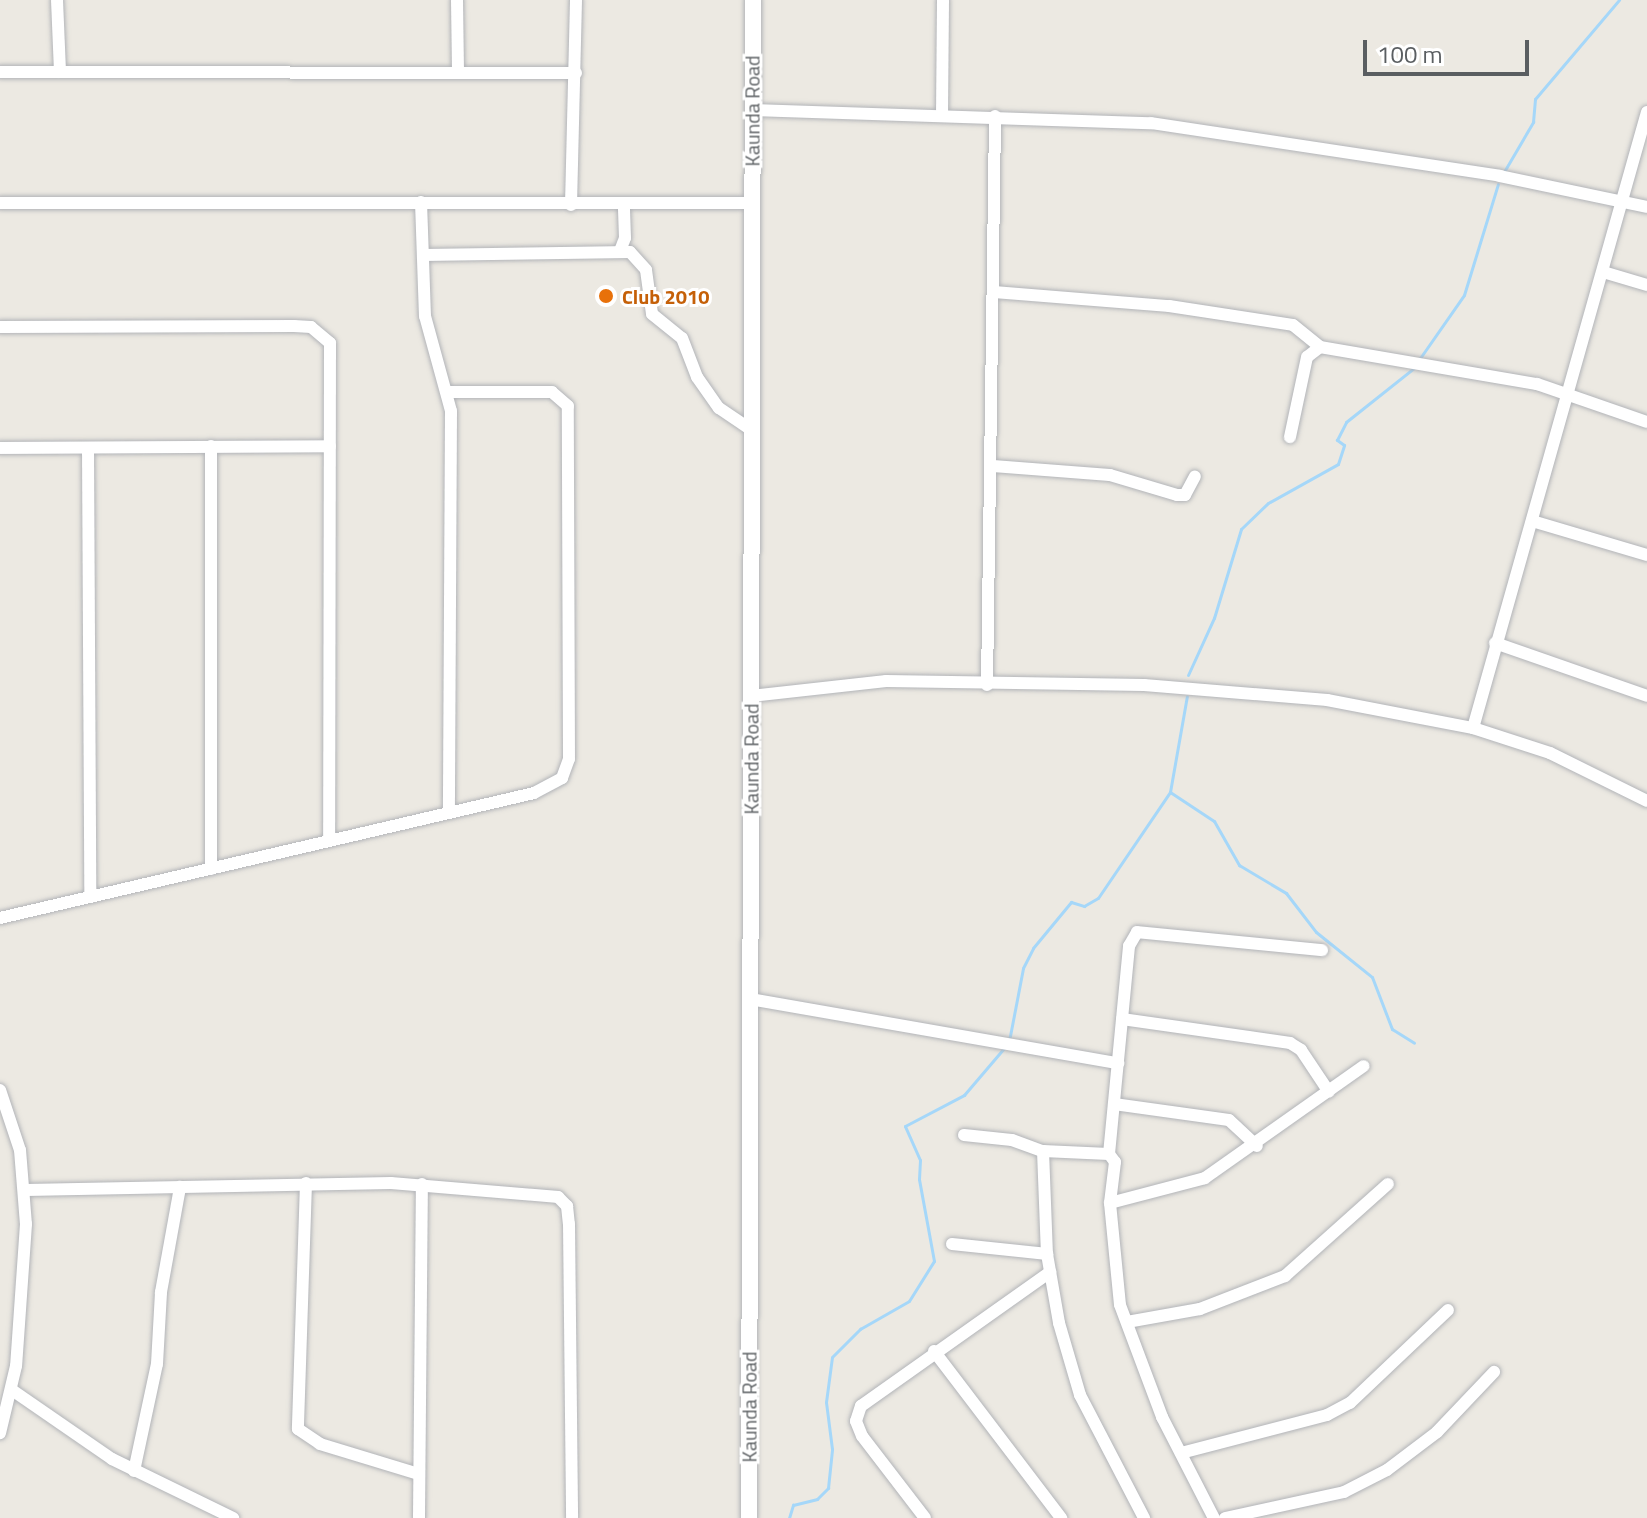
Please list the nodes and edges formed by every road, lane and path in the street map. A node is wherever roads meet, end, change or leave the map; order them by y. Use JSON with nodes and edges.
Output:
{"nodes":[{"id":1,"x":57,"y":0,"type":"edge"},
{"id":2,"x":457,"y":0,"type":"edge"},
{"id":3,"x":576,"y":0,"type":"edge"},
{"id":4,"x":753,"y":0,"type":"edge"},
{"id":5,"x":943,"y":0,"type":"edge"},
{"id":6,"x":0,"y":72,"type":"edge"},
{"id":7,"x":60,"y":72,"type":"junction"},
{"id":8,"x":458,"y":72,"type":"junction"},
{"id":9,"x":576,"y":73,"type":"junction"},
{"id":10,"x":751,"y":110,"type":"junction"},
{"id":11,"x":1647,"y":112,"type":"edge"},
{"id":12,"x":942,"y":115,"type":"junction"},
{"id":13,"x":995,"y":116,"type":"junction"},
{"id":14,"x":421,"y":202,"type":"junction"},
{"id":15,"x":1620,"y":202,"type":"junction"},
{"id":16,"x":0,"y":203,"type":"edge"},
{"id":17,"x":752,"y":203,"type":"junction"},
{"id":18,"x":571,"y":205,"type":"junction"},
{"id":19,"x":624,"y":205,"type":"junction"},
{"id":20,"x":1647,"y":207,"type":"edge"},
{"id":21,"x":620,"y":251,"type":"junction"},
{"id":22,"x":423,"y":255,"type":"junction"},
{"id":23,"x":1603,"y":272,"type":"junction"},
{"id":24,"x":1647,"y":285,"type":"edge"},
{"id":25,"x":994,"y":292,"type":"junction"},
{"id":26,"x":0,"y":327,"type":"edge"},
{"id":27,"x":1320,"y":347,"type":"junction"},
{"id":28,"x":448,"y":392,"type":"junction"},
{"id":29,"x":1568,"y":395,"type":"junction"},
{"id":30,"x":1647,"y":422,"type":"edge"},
{"id":31,"x":753,"y":431,"type":"junction"},
{"id":32,"x":1290,"y":437,"type":"dead end"},
{"id":33,"x":211,"y":446,"type":"junction"},
{"id":34,"x":330,"y":446,"type":"junction"},
{"id":35,"x":0,"y":448,"type":"edge"},
{"id":36,"x":88,"y":449,"type":"junction"},
{"id":37,"x":993,"y":466,"type":"junction"},
{"id":38,"x":1195,"y":476,"type":"dead end"},
{"id":39,"x":1532,"y":521,"type":"junction"},
{"id":40,"x":1647,"y":555,"type":"edge"},
{"id":41,"x":1495,"y":643,"type":"junction"},
{"id":42,"x":987,"y":685,"type":"junction"},
{"id":43,"x":751,"y":696,"type":"junction"},
{"id":44,"x":1647,"y":696,"type":"edge"},
{"id":45,"x":1473,"y":728,"type":"junction"},
{"id":46,"x":1647,"y":801,"type":"edge"},
{"id":47,"x":449,"y":812,"type":"junction"},
{"id":48,"x":329,"y":838,"type":"junction"},
{"id":49,"x":211,"y":869,"type":"junction"},
{"id":50,"x":90,"y":897,"type":"junction"},
{"id":51,"x":0,"y":918,"type":"edge"},
{"id":52,"x":1322,"y":950,"type":"dead end"},
{"id":53,"x":750,"y":999,"type":"junction"},
{"id":54,"x":1122,"y":1019,"type":"junction"},
{"id":55,"x":1118,"y":1063,"type":"junction"},
{"id":56,"x":1364,"y":1066,"type":"dead end"},
{"id":57,"x":0,"y":1090,"type":"edge"},
{"id":58,"x":1329,"y":1092,"type":"junction"},
{"id":59,"x":1114,"y":1104,"type":"junction"},
{"id":60,"x":964,"y":1135,"type":"dead end"},
{"id":61,"x":1257,"y":1146,"type":"junction"},
{"id":62,"x":1043,"y":1151,"type":"junction"},
{"id":63,"x":1109,"y":1154,"type":"junction"},
{"id":64,"x":306,"y":1183,"type":"junction"},
{"id":65,"x":422,"y":1184,"type":"junction"},
{"id":66,"x":1388,"y":1184,"type":"dead end"},
{"id":67,"x":180,"y":1187,"type":"junction"},
{"id":68,"x":26,"y":1190,"type":"junction"},
{"id":69,"x":1110,"y":1203,"type":"junction"},
{"id":70,"x":952,"y":1244,"type":"dead end"},
{"id":71,"x":1047,"y":1254,"type":"junction"},
{"id":72,"x":1050,"y":1272,"type":"junction"},
{"id":73,"x":1448,"y":1310,"type":"dead end"},
{"id":74,"x":1127,"y":1322,"type":"junction"},
{"id":75,"x":934,"y":1351,"type":"junction"},
{"id":76,"x":1494,"y":1372,"type":"dead end"},
{"id":77,"x":12,"y":1390,"type":"junction"},
{"id":78,"x":0,"y":1433,"type":"edge"},
{"id":79,"x":1181,"y":1453,"type":"junction"},
{"id":80,"x":134,"y":1471,"type":"junction"},
{"id":81,"x":419,"y":1474,"type":"junction"},
{"id":82,"x":233,"y":1518,"type":"edge"},
{"id":83,"x":419,"y":1518,"type":"edge"},
{"id":84,"x":572,"y":1518,"type":"edge"},
{"id":85,"x":749,"y":1518,"type":"edge"},
{"id":86,"x":925,"y":1518,"type":"edge"},
{"id":87,"x":1061,"y":1518,"type":"edge"},
{"id":88,"x":1144,"y":1518,"type":"edge"},
{"id":89,"x":1214,"y":1518,"type":"edge"},
{"id":90,"x":1225,"y":1518,"type":"edge"}],
"edges":[{"from":1,"to":7,"type":"street"},
{"from":2,"to":8,"type":"street"},
{"from":3,"to":9,"type":"street"},
{"from":4,"to":10,"type":"main road","name":"Kaunda Road"},
{"from":5,"to":12,"type":"street"},
{"from":6,"to":7,"type":"street"},
{"from":7,"to":8,"type":"street"},
{"from":8,"to":9,"type":"street"},
{"from":9,"to":18,"type":"street"},
{"from":10,"to":12,"type":"street"},
{"from":10,"to":17,"type":"main road","name":"Kaunda Road"},
{"from":11,"to":15,"type":"street"},
{"from":12,"to":13,"type":"street"},
{"from":13,"to":15,"type":"street"},
{"from":13,"to":25,"type":"street"},
{"from":14,"to":16,"type":"street"},
{"from":14,"to":18,"type":"street"},
{"from":14,"to":22,"type":"street"},
{"from":15,"to":20,"type":"street"},
{"from":15,"to":23,"type":"street"},
{"from":17,"to":19,"type":"street"},
{"from":17,"to":31,"type":"main road","name":"Kaunda Road"},
{"from":18,"to":19,"type":"street"},
{"from":19,"to":21,"type":"street"},
{"from":21,"to":22,"type":"street"},
{"from":21,"to":31,"type":"street"},
{"from":22,"to":28,"type":"street"},
{"from":23,"to":24,"type":"street"},
{"from":23,"to":29,"type":"street"},
{"from":25,"to":27,"type":"street"},
{"from":25,"to":37,"type":"street"},
{"from":26,"to":34,"type":"street"},
{"from":27,"to":29,"type":"street"},
{"from":27,"to":32,"type":"street"},
{"from":28,"to":47,"type":"street"},
{"from":28,"to":47,"type":"street"},
{"from":29,"to":30,"type":"street"},
{"from":29,"to":39,"type":"street"},
{"from":31,"to":43,"type":"main road","name":"Kaunda Road"},
{"from":33,"to":34,"type":"street"},
{"from":33,"to":36,"type":"street"},
{"from":33,"to":49,"type":"street"},
{"from":34,"to":48,"type":"street"},
{"from":35,"to":36,"type":"street"},
{"from":36,"to":50,"type":"street"},
{"from":37,"to":38,"type":"street"},
{"from":37,"to":42,"type":"street"},
{"from":39,"to":40,"type":"street"},
{"from":39,"to":41,"type":"street"},
{"from":41,"to":44,"type":"street"},
{"from":41,"to":45,"type":"street"},
{"from":42,"to":43,"type":"street"},
{"from":42,"to":45,"type":"street"},
{"from":43,"to":53,"type":"main road","name":"Kaunda Road"},
{"from":45,"to":46,"type":"street"},
{"from":47,"to":48,"type":"street"},
{"from":48,"to":49,"type":"street"},
{"from":49,"to":50,"type":"street"},
{"from":50,"to":51,"type":"street"},
{"from":52,"to":54,"type":"street"},
{"from":53,"to":55,"type":"street"},
{"from":53,"to":85,"type":"main road","name":"Kaunda Road"},
{"from":54,"to":55,"type":"street"},
{"from":54,"to":58,"type":"street"},
{"from":55,"to":59,"type":"street"},
{"from":56,"to":58,"type":"street"},
{"from":57,"to":68,"type":"street"},
{"from":58,"to":61,"type":"street"},
{"from":59,"to":61,"type":"street"},
{"from":59,"to":63,"type":"street"},
{"from":60,"to":62,"type":"street"},
{"from":61,"to":69,"type":"street"},
{"from":62,"to":63,"type":"street"},
{"from":62,"to":71,"type":"street"},
{"from":63,"to":69,"type":"street"},
{"from":64,"to":65,"type":"street"},
{"from":64,"to":67,"type":"street"},
{"from":64,"to":81,"type":"street"},
{"from":65,"to":81,"type":"street"},
{"from":65,"to":84,"type":"street"},
{"from":66,"to":74,"type":"street"},
{"from":67,"to":68,"type":"street"},
{"from":67,"to":80,"type":"street"},
{"from":68,"to":77,"type":"street"},
{"from":69,"to":74,"type":"street"},
{"from":70,"to":71,"type":"street"},
{"from":71,"to":72,"type":"street"},
{"from":72,"to":75,"type":"street"},
{"from":72,"to":88,"type":"street"},
{"from":73,"to":79,"type":"street"},
{"from":74,"to":79,"type":"street"},
{"from":75,"to":86,"type":"street"},
{"from":75,"to":87,"type":"street"},
{"from":76,"to":90,"type":"street"},
{"from":77,"to":78,"type":"street"},
{"from":77,"to":80,"type":"street"},
{"from":79,"to":89,"type":"street"},
{"from":80,"to":82,"type":"street"},
{"from":81,"to":83,"type":"street"}]}
